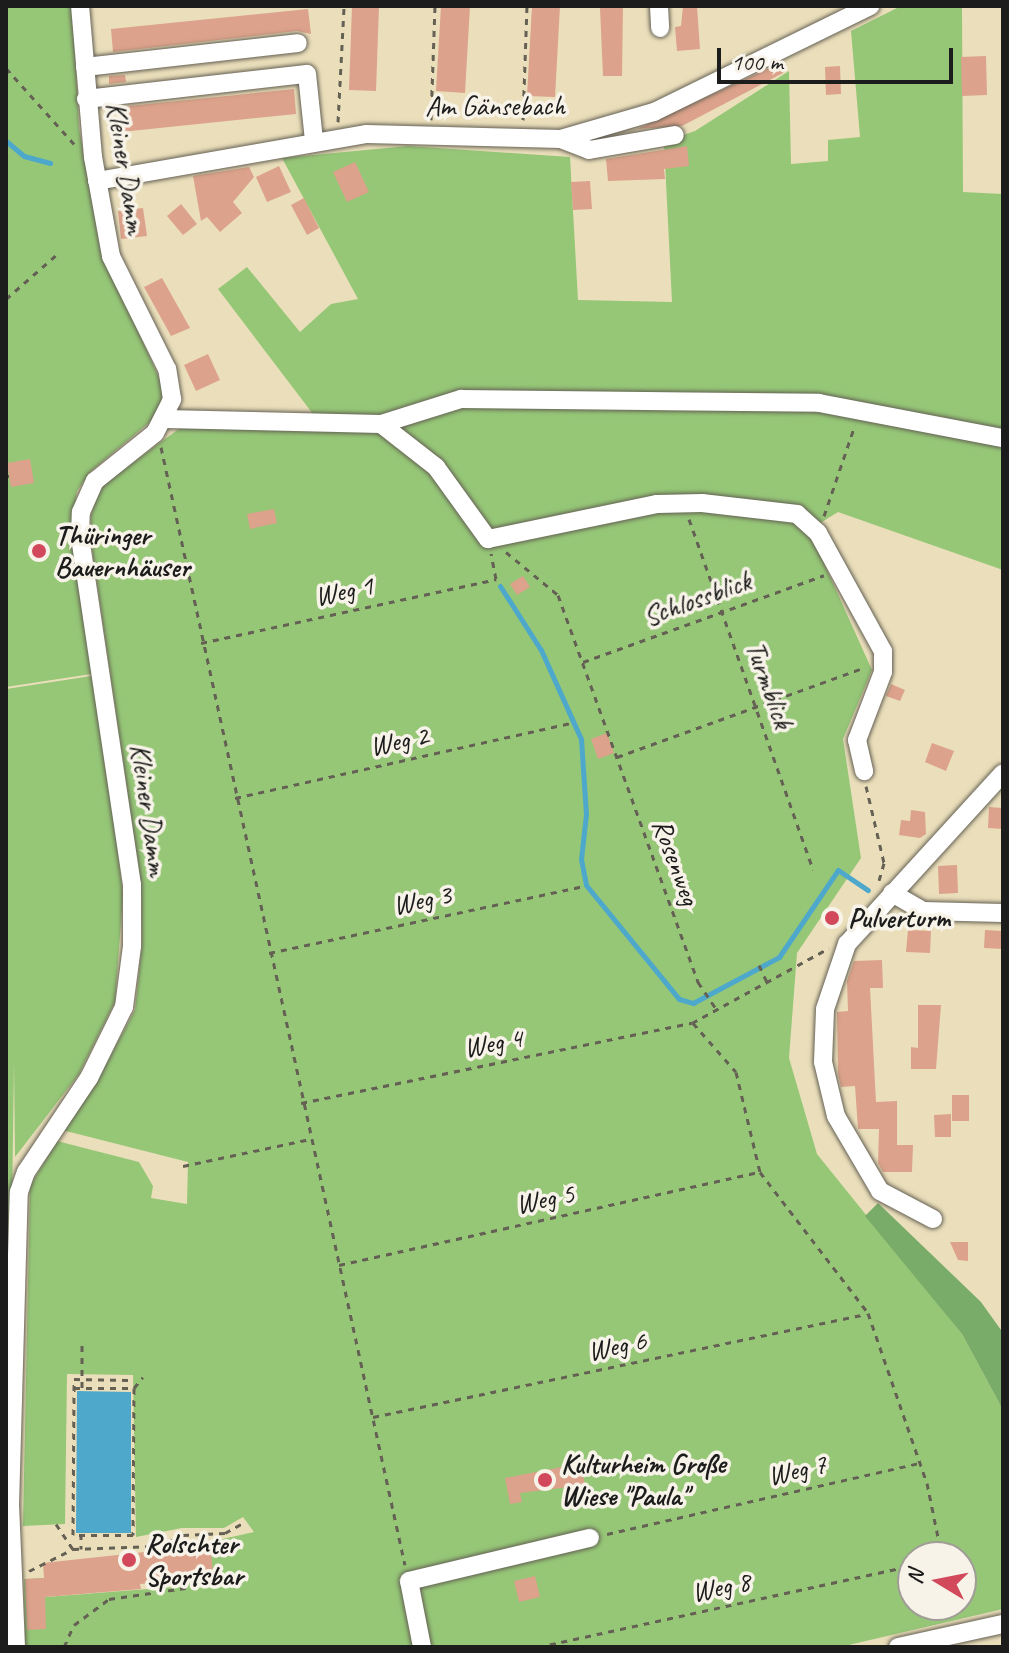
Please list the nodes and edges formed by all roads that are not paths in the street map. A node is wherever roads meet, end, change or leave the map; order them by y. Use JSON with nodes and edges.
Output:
{"nodes":[{"id":1,"x":80,"y":6,"type":"edge"},
{"id":2,"x":659,"y":6,"type":"edge"},
{"id":3,"x":870,"y":6,"type":"edge"},
{"id":4,"x":660,"y":28,"type":"dead end"},
{"id":5,"x":298,"y":43,"type":"dead end"},
{"id":6,"x":85,"y":67,"type":"junction"},
{"id":7,"x":86,"y":99,"type":"junction"},
{"id":8,"x":675,"y":135,"type":"dead end"},
{"id":9,"x":561,"y":139,"type":"junction"},
{"id":10,"x":314,"y":141,"type":"junction"},
{"id":11,"x":97,"y":181,"type":"junction"},
{"id":12,"x":381,"y":424,"type":"junction"},
{"id":13,"x":160,"y":426,"type":"junction"},
{"id":14,"x":1003,"y":438,"type":"edge"},
{"id":15,"x":864,"y":771,"type":"road end"},
{"id":16,"x":1003,"y":773,"type":"edge"},
{"id":17,"x":884,"y":889,"type":"junction"},
{"id":18,"x":1003,"y":913,"type":"edge"},
{"id":19,"x":933,"y":1219,"type":"dead end"},
{"id":20,"x":590,"y":1538,"type":"road end"},
{"id":21,"x":1003,"y":1624,"type":"edge"},
{"id":22,"x":16,"y":1647,"type":"edge"},
{"id":23,"x":422,"y":1647,"type":"edge"},
{"id":24,"x":898,"y":1647,"type":"edge"}],
"edges":[{"from":1,"to":6,"type":"street","name":"Kleiner Damm"},
{"from":2,"to":4,"type":"street"},
{"from":3,"to":9,"type":"street","name":"Am Gänsebach"},
{"from":5,"to":6,"type":"street"},
{"from":6,"to":7,"type":"street","name":"Kleiner Damm"},
{"from":7,"to":10,"type":"street"},
{"from":7,"to":11,"type":"street","name":"Kleiner Damm"},
{"from":8,"to":9,"type":"street"},
{"from":9,"to":10,"type":"street","name":"Am Gänsebach"},
{"from":10,"to":11,"type":"street","name":"Am Gänsebach"},
{"from":11,"to":13,"type":"street","name":"Kleiner Damm"},
{"from":12,"to":13,"type":"street"},
{"from":12,"to":14,"type":"street"},
{"from":12,"to":15,"type":"street"},
{"from":13,"to":22,"type":"street","name":"Kleiner Damm"},
{"from":16,"to":17,"type":"street"},
{"from":17,"to":18,"type":"street"},
{"from":17,"to":19,"type":"street"},
{"from":20,"to":23,"type":"street"},
{"from":21,"to":24,"type":"street"}]}
